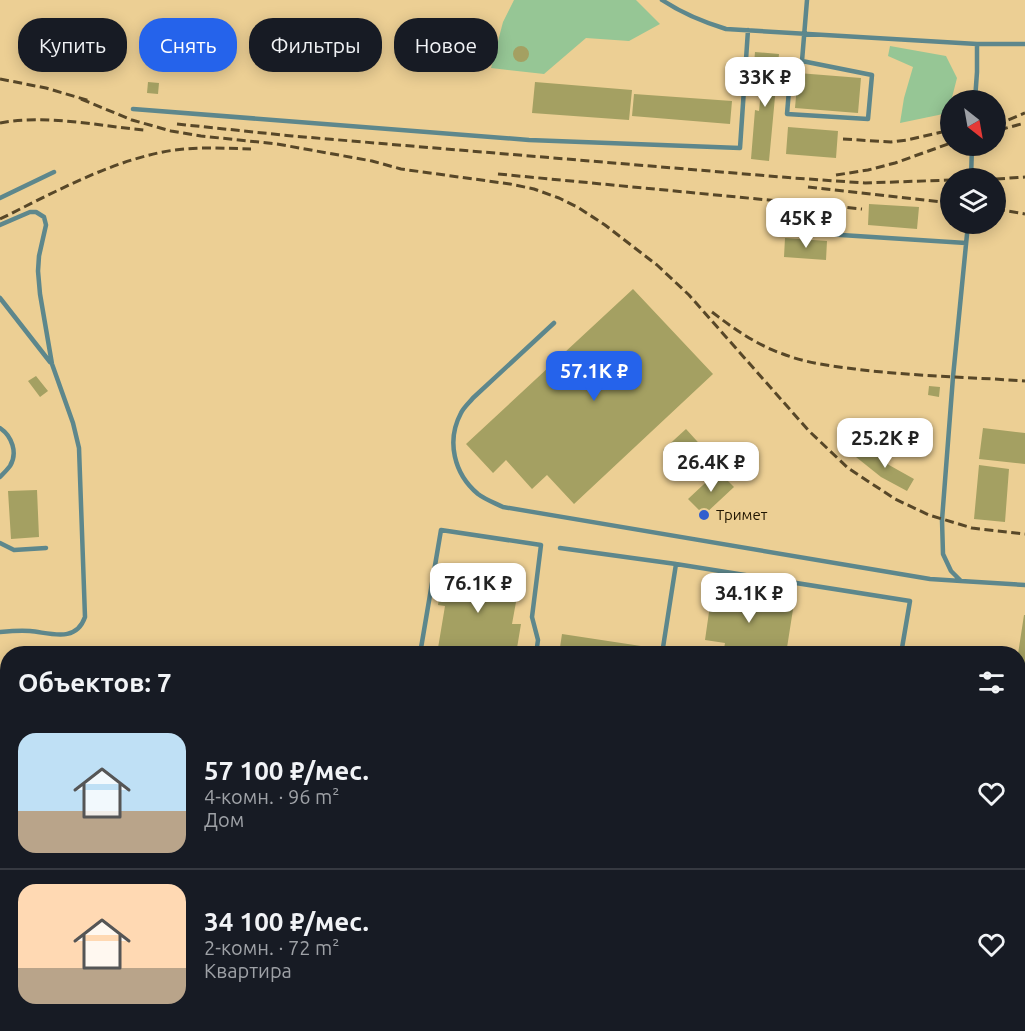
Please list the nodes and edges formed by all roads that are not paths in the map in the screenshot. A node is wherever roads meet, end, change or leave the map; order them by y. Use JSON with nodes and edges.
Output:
{"nodes":[{"id":1,"x":662,"y":0,"type":"edge"},
{"id":2,"x":807,"y":0,"type":"edge"},
{"id":3,"x":748,"y":30,"type":"junction"},
{"id":4,"x":804,"y":34,"type":"junction"},
{"id":5,"x":977,"y":44,"type":"junction"},
{"id":6,"x":1025,"y":44,"type":"edge"},
{"id":7,"x":802,"y":62,"type":"junction"},
{"id":8,"x":976,"y":90,"type":"edge"},
{"id":9,"x":133,"y":109,"type":"dead end"},
{"id":10,"x":54,"y":172,"type":"dead end"},
{"id":11,"x":0,"y":198,"type":"edge"},
{"id":12,"x":0,"y":225,"type":"edge"},
{"id":13,"x":794,"y":232,"type":"dead end"},
{"id":14,"x":967,"y":234,"type":"edge"},
{"id":15,"x":966,"y":243,"type":"junction"},
{"id":16,"x":0,"y":298,"type":"edge"},
{"id":17,"x":554,"y":323,"type":"dead end"},
{"id":18,"x":52,"y":364,"type":"junction"},
{"id":19,"x":0,"y":428,"type":"edge"},
{"id":20,"x":0,"y":477,"type":"edge"},
{"id":21,"x":0,"y":543,"type":"edge"},
{"id":22,"x":46,"y":548,"type":"dead end"},
{"id":23,"x":560,"y":548,"type":"dead end"},
{"id":24,"x":676,"y":564,"type":"junction"},
{"id":25,"x":961,"y":581,"type":"junction"},
{"id":26,"x":1025,"y":585,"type":"edge"},
{"id":27,"x":0,"y":632,"type":"edge"},
{"id":28,"x":421,"y":646,"type":"edge"},
{"id":29,"x":537,"y":646,"type":"edge"},
{"id":30,"x":663,"y":646,"type":"edge"},
{"id":31,"x":902,"y":646,"type":"edge"}],
"edges":[{"from":1,"to":3,"type":"lane"},
{"from":2,"to":4,"type":"lane"},
{"from":3,"to":4,"type":"lane"},
{"from":3,"to":9,"type":"lane"},
{"from":4,"to":5,"type":"lane"},
{"from":4,"to":7,"type":"lane"},
{"from":5,"to":6,"type":"lane"},
{"from":5,"to":8,"type":"lane"},
{"from":7,"to":7,"type":"lane"},
{"from":10,"to":11,"type":"lane"},
{"from":12,"to":18,"type":"lane"},
{"from":13,"to":15,"type":"lane"},
{"from":14,"to":15,"type":"lane"},
{"from":15,"to":25,"type":"lane"},
{"from":16,"to":18,"type":"lane"},
{"from":17,"to":25,"type":"lane"},
{"from":18,"to":27,"type":"lane"},
{"from":19,"to":20,"type":"lane"},
{"from":21,"to":22,"type":"lane"},
{"from":23,"to":24,"type":"lane"},
{"from":24,"to":30,"type":"lane"},
{"from":24,"to":31,"type":"lane"},
{"from":25,"to":26,"type":"lane"},
{"from":28,"to":29,"type":"lane"}]}
